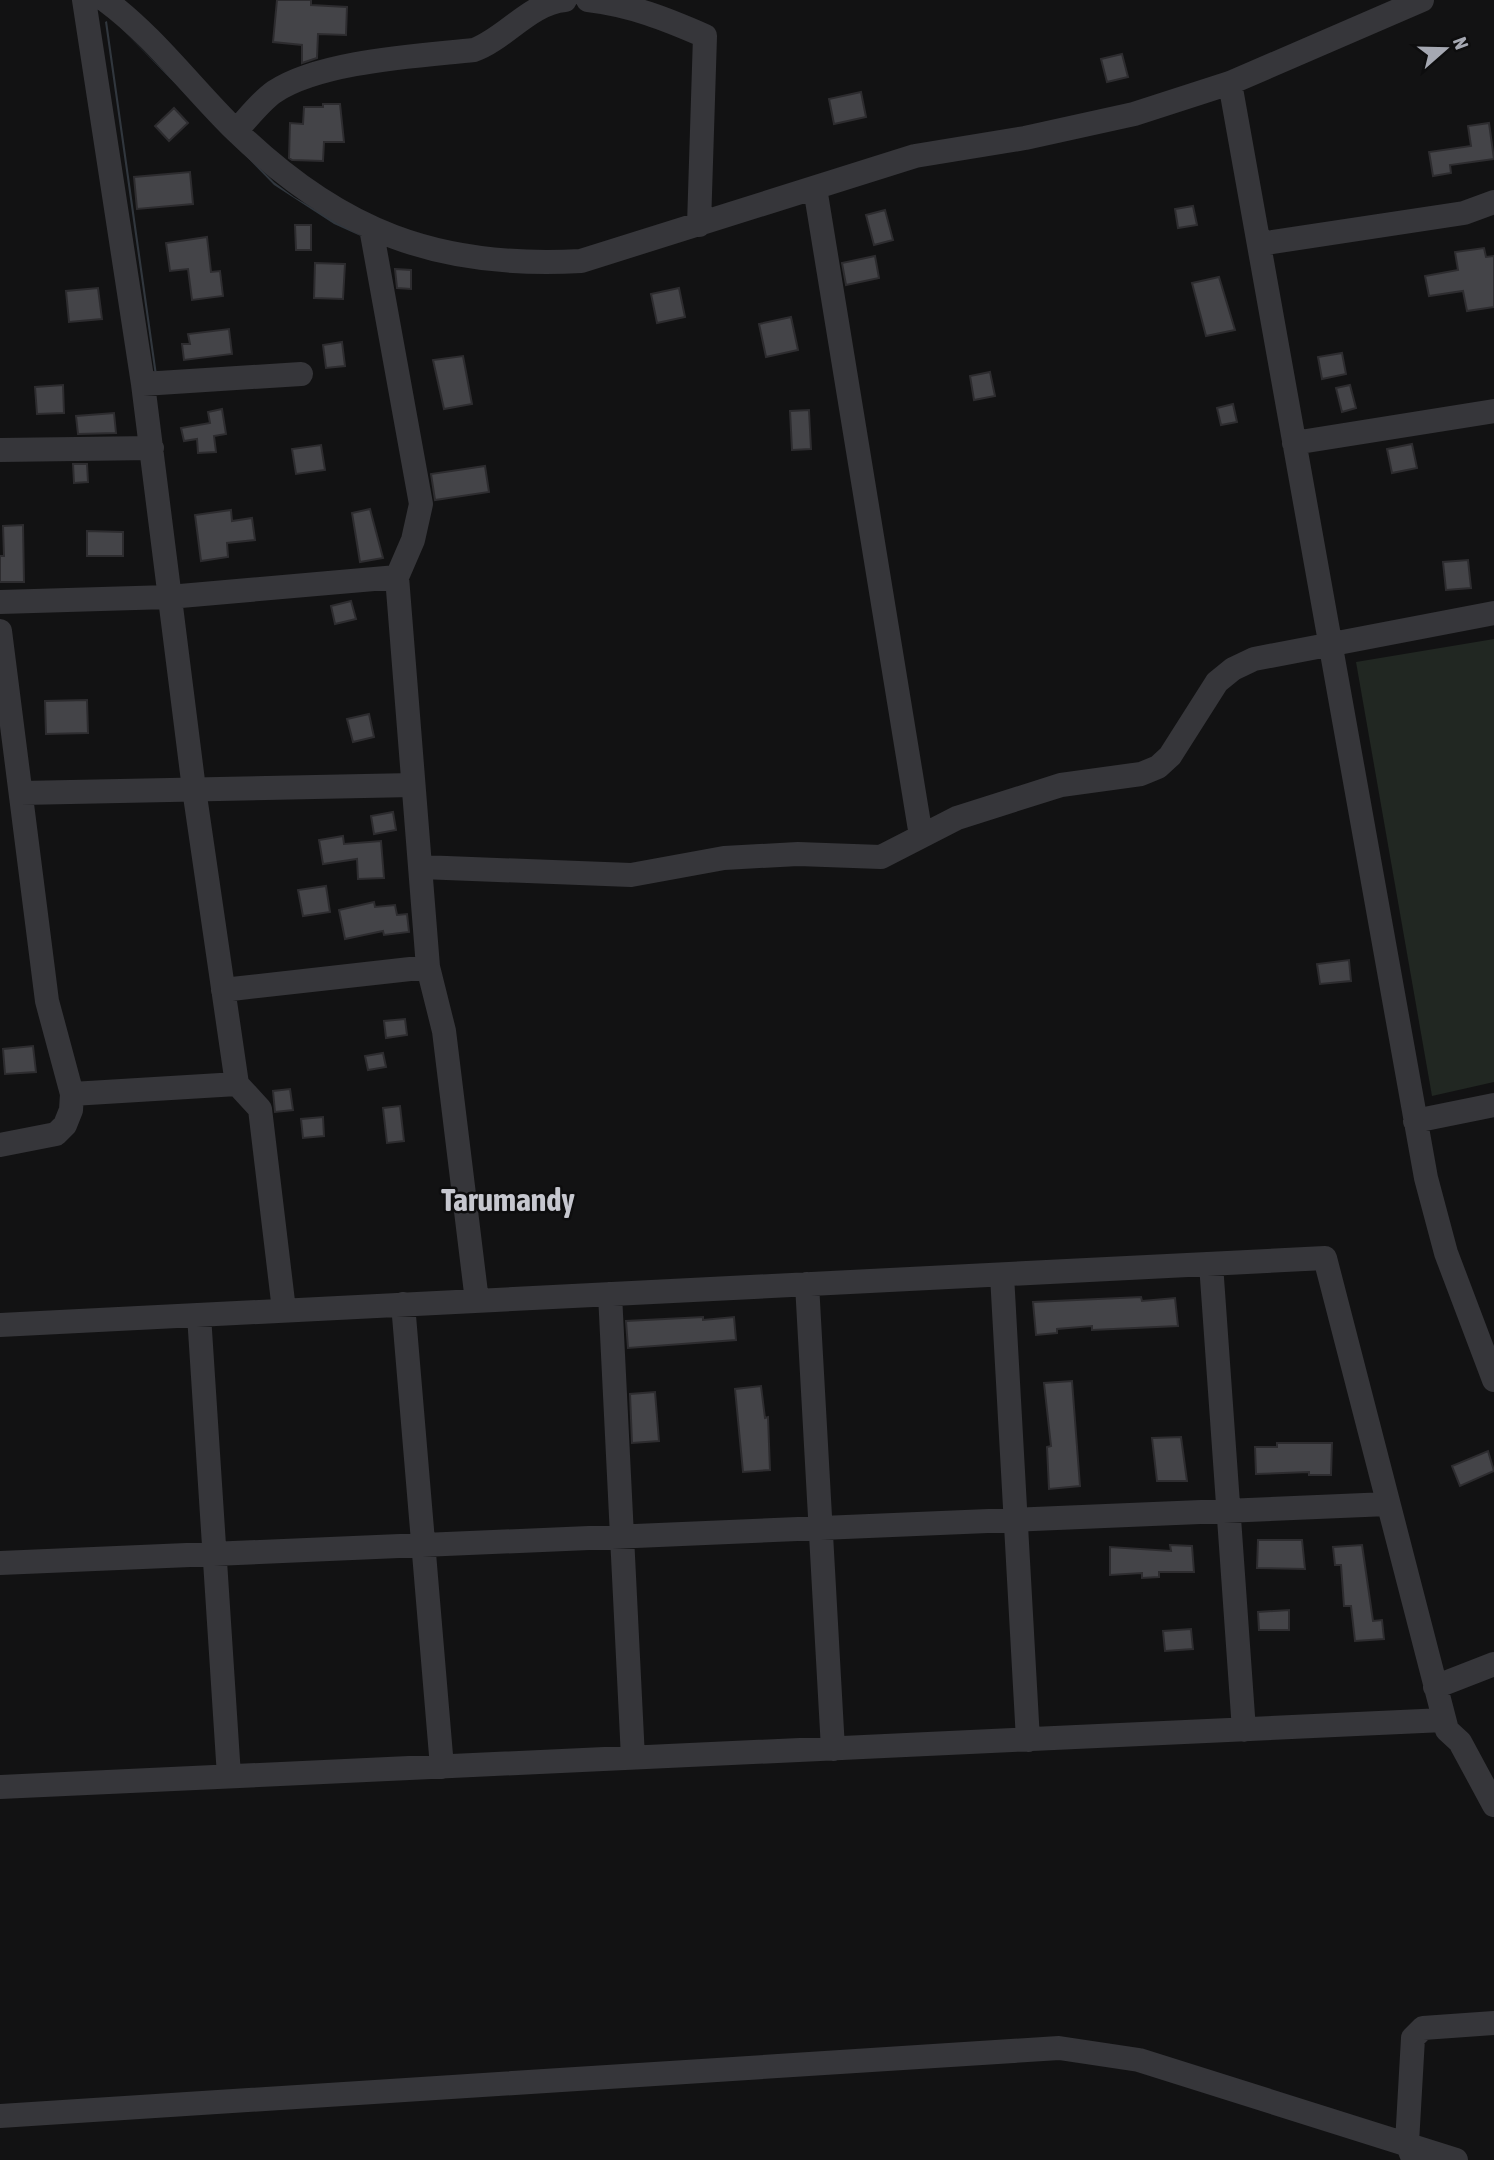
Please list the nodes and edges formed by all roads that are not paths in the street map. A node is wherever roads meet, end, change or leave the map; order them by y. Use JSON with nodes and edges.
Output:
{"nodes":[{"id":1,"x":84,"y":0,"type":"edge"},
{"id":2,"x":105,"y":0,"type":"edge"},
{"id":3,"x":565,"y":0,"type":"edge"},
{"id":4,"x":589,"y":0,"type":"edge"},
{"id":5,"x":1422,"y":0,"type":"edge"},
{"id":6,"x":1230,"y":83,"type":"junction"},
{"id":7,"x":236,"y":131,"type":"junction"},
{"id":8,"x":815,"y":188,"type":"junction"},
{"id":9,"x":1494,"y":202,"type":"edge"},
{"id":10,"x":699,"y":225,"type":"junction"},
{"id":11,"x":372,"y":228,"type":"junction"},
{"id":12,"x":1259,"y":244,"type":"junction"},
{"id":13,"x":301,"y":374,"type":"dead end"},
{"id":14,"x":143,"y":384,"type":"junction"},
{"id":15,"x":1494,"y":411,"type":"edge"},
{"id":16,"x":1294,"y":443,"type":"junction"},
{"id":17,"x":152,"y":448,"type":"junction"},
{"id":18,"x":0,"y":450,"type":"edge"},
{"id":19,"x":397,"y":577,"type":"junction"},
{"id":20,"x":169,"y":597,"type":"junction"},
{"id":21,"x":0,"y":602,"type":"edge"},
{"id":22,"x":1494,"y":613,"type":"edge"},
{"id":23,"x":0,"y":631,"type":"edge"},
{"id":24,"x":1330,"y":645,"type":"junction"},
{"id":25,"x":413,"y":785,"type":"junction"},
{"id":26,"x":194,"y":789,"type":"junction"},
{"id":27,"x":21,"y":793,"type":"junction"},
{"id":28,"x":921,"y":836,"type":"junction"},
{"id":29,"x":421,"y":867,"type":"junction"},
{"id":30,"x":428,"y":967,"type":"junction"},
{"id":31,"x":223,"y":990,"type":"junction"},
{"id":32,"x":238,"y":1086,"type":"junction"},
{"id":33,"x":72,"y":1094,"type":"junction"},
{"id":34,"x":1494,"y":1105,"type":"edge"},
{"id":35,"x":1415,"y":1121,"type":"junction"},
{"id":36,"x":0,"y":1145,"type":"edge"},
{"id":37,"x":1211,"y":1264,"type":"junction"},
{"id":38,"x":1002,"y":1275,"type":"junction"},
{"id":39,"x":807,"y":1284,"type":"junction"},
{"id":40,"x":610,"y":1294,"type":"junction"},
{"id":41,"x":477,"y":1301,"type":"junction"},
{"id":42,"x":403,"y":1304,"type":"junction"},
{"id":43,"x":284,"y":1310,"type":"junction"},
{"id":44,"x":199,"y":1315,"type":"junction"},
{"id":45,"x":0,"y":1325,"type":"edge"},
{"id":46,"x":1494,"y":1380,"type":"edge"},
{"id":47,"x":1388,"y":1504,"type":"junction"},
{"id":48,"x":1228,"y":1510,"type":"junction"},
{"id":49,"x":1016,"y":1520,"type":"junction"},
{"id":50,"x":821,"y":1528,"type":"junction"},
{"id":51,"x":622,"y":1536,"type":"junction"},
{"id":52,"x":424,"y":1545,"type":"junction"},
{"id":53,"x":214,"y":1554,"type":"junction"},
{"id":54,"x":0,"y":1563,"type":"edge"},
{"id":55,"x":1494,"y":1664,"type":"edge"},
{"id":56,"x":1435,"y":1687,"type":"junction"},
{"id":57,"x":1445,"y":1723,"type":"junction"},
{"id":58,"x":1244,"y":1730,"type":"junction"},
{"id":59,"x":1028,"y":1740,"type":"junction"},
{"id":60,"x":833,"y":1749,"type":"junction"},
{"id":61,"x":633,"y":1758,"type":"junction"},
{"id":62,"x":442,"y":1767,"type":"junction"},
{"id":63,"x":229,"y":1776,"type":"junction"},
{"id":64,"x":0,"y":1787,"type":"edge"},
{"id":65,"x":1494,"y":1805,"type":"edge"},
{"id":66,"x":1494,"y":2022,"type":"edge"},
{"id":67,"x":0,"y":2116,"type":"edge"},
{"id":68,"x":1410,"y":2151,"type":"edge"},
{"id":69,"x":1455,"y":2160,"type":"edge"}],
"edges":[{"from":1,"to":14,"type":"street"},
{"from":2,"to":7,"type":"street"},
{"from":3,"to":7,"type":"street"},
{"from":4,"to":10,"type":"street"},
{"from":5,"to":6,"type":"street"},
{"from":6,"to":8,"type":"street"},
{"from":6,"to":12,"type":"street"},
{"from":7,"to":11,"type":"street"},
{"from":8,"to":10,"type":"street"},
{"from":8,"to":28,"type":"street"},
{"from":9,"to":12,"type":"street"},
{"from":10,"to":11,"type":"street"},
{"from":11,"to":19,"type":"street"},
{"from":12,"to":16,"type":"street"},
{"from":13,"to":14,"type":"street"},
{"from":14,"to":17,"type":"street"},
{"from":15,"to":16,"type":"street"},
{"from":16,"to":24,"type":"street"},
{"from":17,"to":18,"type":"street"},
{"from":17,"to":20,"type":"street"},
{"from":19,"to":20,"type":"street"},
{"from":19,"to":25,"type":"street"},
{"from":20,"to":21,"type":"street"},
{"from":20,"to":26,"type":"street"},
{"from":22,"to":24,"type":"street"},
{"from":23,"to":27,"type":"street"},
{"from":24,"to":28,"type":"street"},
{"from":24,"to":35,"type":"street"},
{"from":25,"to":26,"type":"street"},
{"from":25,"to":29,"type":"street"},
{"from":26,"to":27,"type":"street"},
{"from":26,"to":31,"type":"street"},
{"from":27,"to":33,"type":"street"},
{"from":28,"to":29,"type":"street"},
{"from":29,"to":30,"type":"street"},
{"from":30,"to":31,"type":"street"},
{"from":30,"to":41,"type":"street"},
{"from":31,"to":32,"type":"street"},
{"from":32,"to":33,"type":"street"},
{"from":32,"to":43,"type":"street"},
{"from":33,"to":36,"type":"street"},
{"from":34,"to":35,"type":"street"},
{"from":35,"to":46,"type":"street"},
{"from":37,"to":38,"type":"street"},
{"from":37,"to":47,"type":"street"},
{"from":37,"to":48,"type":"street"},
{"from":38,"to":39,"type":"street"},
{"from":38,"to":49,"type":"street"},
{"from":39,"to":40,"type":"street"},
{"from":39,"to":50,"type":"street"},
{"from":40,"to":41,"type":"street"},
{"from":40,"to":51,"type":"street"},
{"from":41,"to":42,"type":"street"},
{"from":42,"to":43,"type":"street"},
{"from":42,"to":52,"type":"street"},
{"from":43,"to":44,"type":"street"},
{"from":44,"to":45,"type":"street"},
{"from":44,"to":53,"type":"street"},
{"from":47,"to":48,"type":"street"},
{"from":47,"to":56,"type":"street"},
{"from":48,"to":49,"type":"street"},
{"from":48,"to":58,"type":"street"},
{"from":49,"to":50,"type":"street"},
{"from":49,"to":59,"type":"street"},
{"from":50,"to":51,"type":"street"},
{"from":50,"to":60,"type":"street"},
{"from":51,"to":52,"type":"street"},
{"from":51,"to":61,"type":"street"},
{"from":52,"to":53,"type":"street"},
{"from":52,"to":62,"type":"street"},
{"from":53,"to":54,"type":"street"},
{"from":53,"to":63,"type":"street"},
{"from":55,"to":56,"type":"street"},
{"from":56,"to":57,"type":"street"},
{"from":57,"to":58,"type":"street"},
{"from":57,"to":65,"type":"street"},
{"from":58,"to":59,"type":"street"},
{"from":59,"to":60,"type":"street"},
{"from":60,"to":61,"type":"street"},
{"from":61,"to":62,"type":"street"},
{"from":62,"to":63,"type":"street"},
{"from":63,"to":64,"type":"street"},
{"from":66,"to":68,"type":"street"},
{"from":67,"to":68,"type":"street"},
{"from":68,"to":69,"type":"street"}]}
